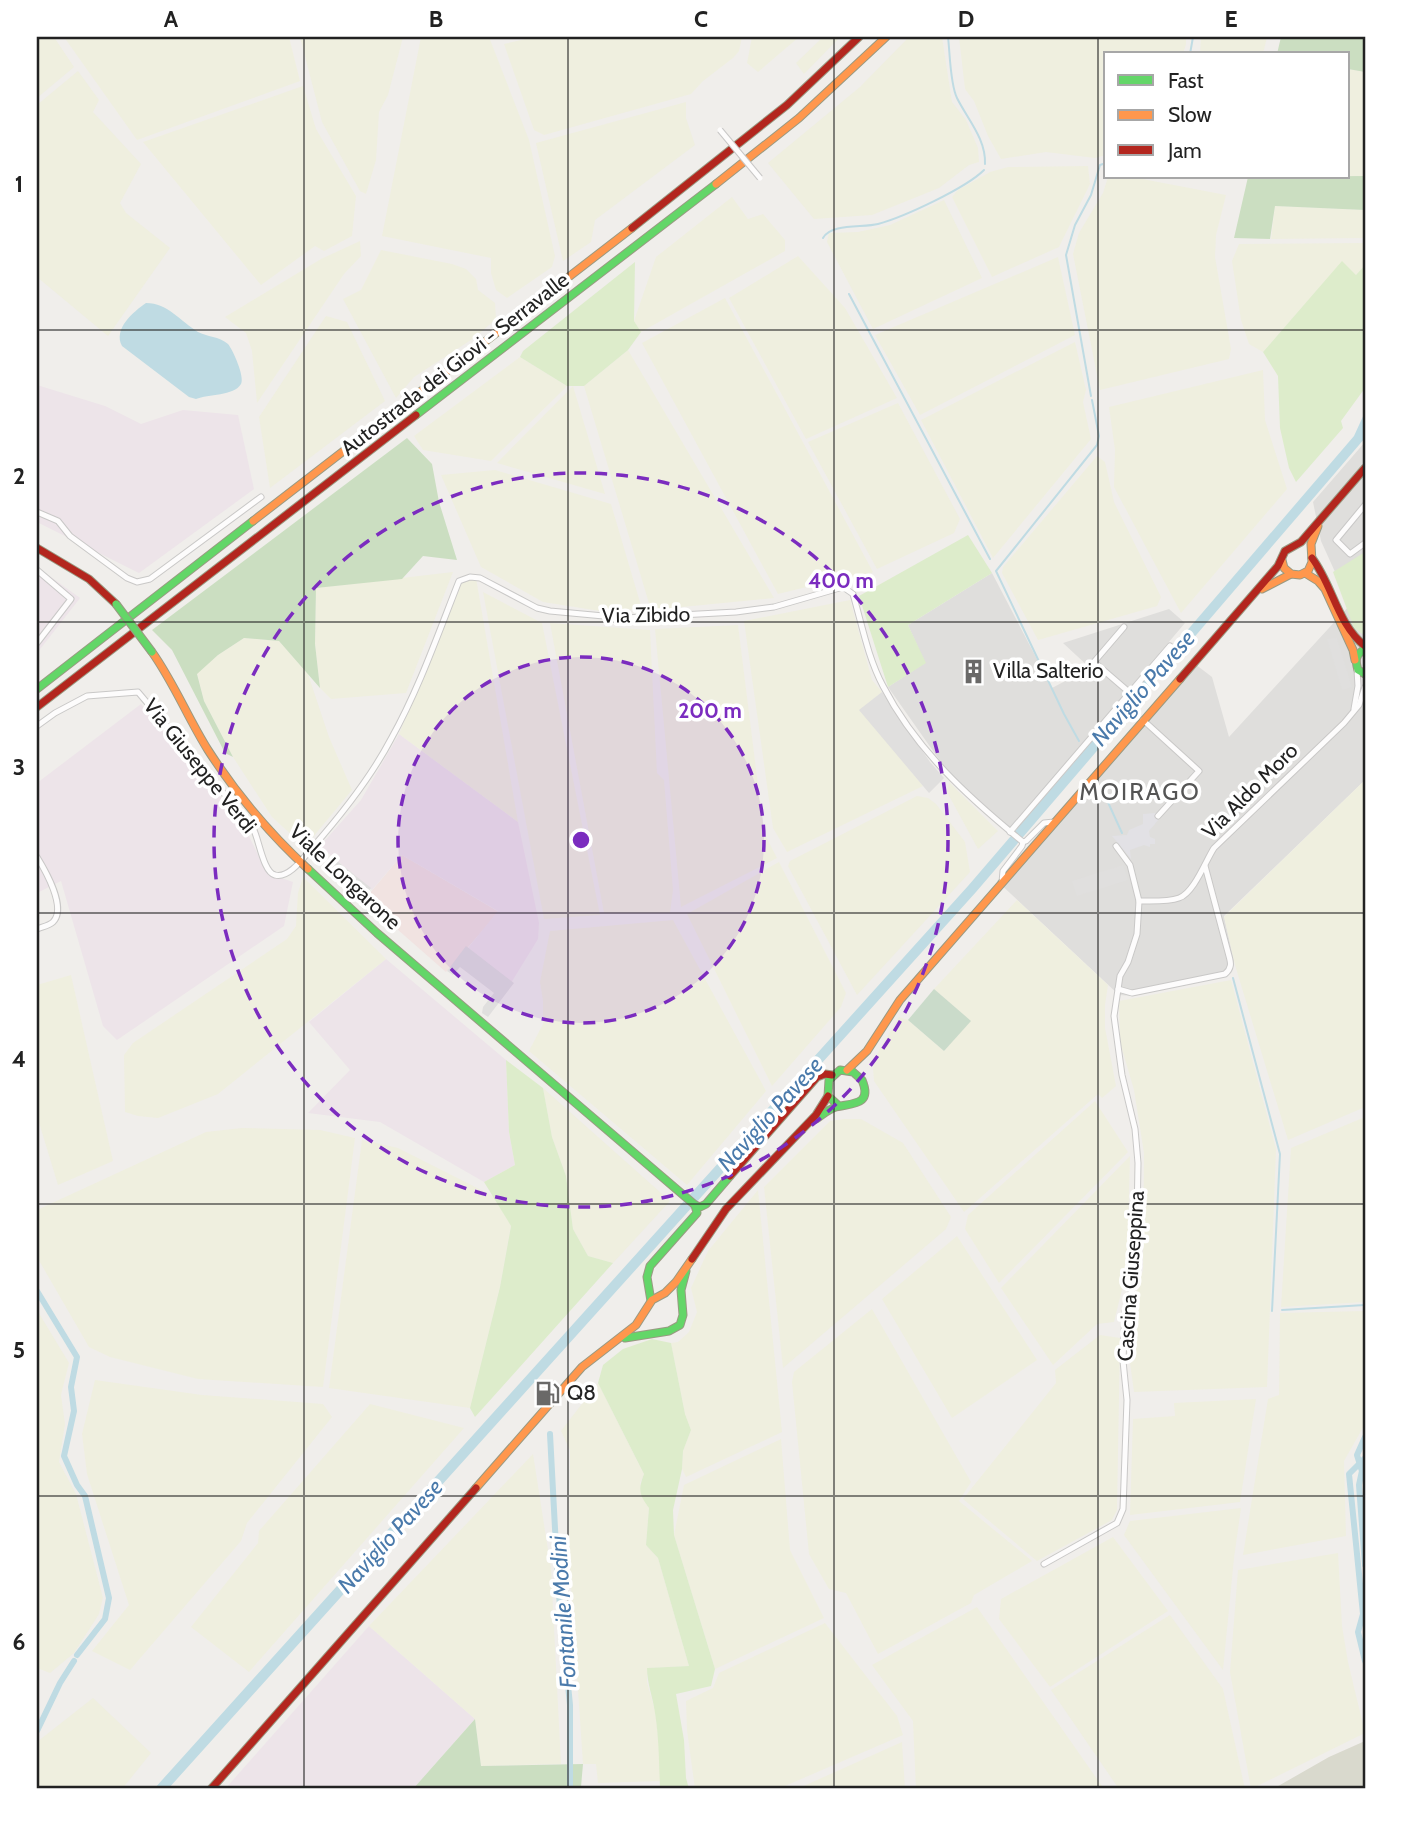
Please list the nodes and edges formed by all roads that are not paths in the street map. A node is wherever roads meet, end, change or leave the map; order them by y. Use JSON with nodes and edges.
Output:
{"nodes":[{"id":1,"x":859,"y":37,"type":"edge"},
{"id":2,"x":886,"y":37,"type":"edge"},
{"id":3,"x":720,"y":130,"type":"dead end"},
{"id":4,"x":760,"y":178,"type":"dead end"},
{"id":5,"x":1365,"y":468,"type":"edge"},
{"id":6,"x":261,"y":496,"type":"dead end"},
{"id":7,"x":1365,"y":505,"type":"edge"},
{"id":8,"x":37,"y":512,"type":"edge"},
{"id":9,"x":1320,"y":521,"type":"junction"},
{"id":10,"x":1365,"y":543,"type":"edge"},
{"id":11,"x":1297,"y":545,"type":"junction"},
{"id":12,"x":37,"y":548,"type":"edge"},
{"id":13,"x":1311,"y":555,"type":"junction"},
{"id":14,"x":1282,"y":560,"type":"junction"},
{"id":15,"x":37,"y":570,"type":"edge"},
{"id":16,"x":1306,"y":573,"type":"junction"},
{"id":17,"x":1291,"y":575,"type":"junction"},
{"id":18,"x":1254,"y":594,"type":"junction"},
{"id":19,"x":1124,"y":627,"type":"dead end"},
{"id":20,"x":37,"y":642,"type":"edge"},
{"id":21,"x":1170,"y":646,"type":"dead end"},
{"id":22,"x":1365,"y":647,"type":"edge"},
{"id":23,"x":1356,"y":664,"type":"junction"},
{"id":24,"x":1365,"y":674,"type":"edge"},
{"id":25,"x":1365,"y":687,"type":"edge"},
{"id":26,"x":37,"y":689,"type":"edge"},
{"id":27,"x":1130,"y":693,"type":"junction"},
{"id":28,"x":37,"y":707,"type":"edge"},
{"id":29,"x":1352,"y":715,"type":"junction"},
{"id":30,"x":1143,"y":720,"type":"junction"},
{"id":31,"x":37,"y":726,"type":"edge"},
{"id":32,"x":1158,"y":816,"type":"dead end"},
{"id":33,"x":1054,"y":822,"type":"junction"},
{"id":34,"x":1010,"y":832,"type":"junction"},
{"id":35,"x":1023,"y":842,"type":"junction"},
{"id":36,"x":1116,"y":846,"type":"dead end"},
{"id":37,"x":37,"y":857,"type":"edge"},
{"id":38,"x":300,"y":862,"type":"junction"},
{"id":39,"x":1205,"y":866,"type":"junction"},
{"id":40,"x":1002,"y":882,"type":"junction"},
{"id":41,"x":1139,"y":901,"type":"junction"},
{"id":42,"x":37,"y":929,"type":"edge"},
{"id":43,"x":1118,"y":989,"type":"junction"},
{"id":44,"x":867,"y":1051,"type":"junction"},
{"id":45,"x":847,"y":1070,"type":"junction"},
{"id":46,"x":832,"y":1075,"type":"junction"},
{"id":47,"x":861,"y":1078,"type":"junction"},
{"id":48,"x":828,"y":1096,"type":"junction"},
{"id":49,"x":839,"y":1106,"type":"junction"},
{"id":50,"x":806,"y":1127,"type":"junction"},
{"id":51,"x":695,"y":1205,"type":"junction"},
{"id":52,"x":690,"y":1261,"type":"junction"},
{"id":53,"x":662,"y":1294,"type":"junction"},
{"id":54,"x":649,"y":1305,"type":"junction"},
{"id":55,"x":682,"y":1307,"type":"junction"},
{"id":56,"x":665,"y":1331,"type":"junction"},
{"id":57,"x":615,"y":1341,"type":"junction"},
{"id":58,"x":1044,"y":1564,"type":"dead end"},
{"id":59,"x":211,"y":1789,"type":"edge"}],
"edges":[{"from":1,"to":26,"type":"main road","name":"Autostrada dei Giovi - Serravalle"},
{"from":2,"to":28,"type":"main road","name":"Autostrada dei Giovi - Serravalle"},
{"from":3,"to":4,"type":"street","bridge":true},
{"from":5,"to":9,"type":"main road"},
{"from":6,"to":8,"type":"street"},
{"from":7,"to":10,"type":"street"},
{"from":9,"to":11,"type":"main road"},
{"from":9,"to":13,"type":"main road"},
{"from":11,"to":13,"type":"main road"},
{"from":11,"to":14,"type":"main road"},
{"from":12,"to":38,"type":"main road","name":"Viale Longarone","bridge":true},
{"from":13,"to":16,"type":"main road"},
{"from":13,"to":22,"type":"main road"},
{"from":14,"to":17,"type":"main road"},
{"from":14,"to":18,"type":"main road"},
{"from":15,"to":20,"type":"street"},
{"from":16,"to":17,"type":"main road"},
{"from":16,"to":23,"type":"main road"},
{"from":17,"to":18,"type":"main road"},
{"from":18,"to":30,"type":"main road"},
{"from":19,"to":27,"type":"street"},
{"from":21,"to":27,"type":"street"},
{"from":22,"to":23,"type":"main road"},
{"from":23,"to":24,"type":"main road"},
{"from":23,"to":29,"type":"street"},
{"from":25,"to":29,"type":"street","name":"Via Aldo Moro"},
{"from":27,"to":34,"type":"street"},
{"from":29,"to":39,"type":"street","name":"Via Aldo Moro"},
{"from":30,"to":32,"type":"street"},
{"from":30,"to":33,"type":"main road"},
{"from":31,"to":38,"type":"street","name":"Via Giuseppe Verdi"},
{"from":33,"to":35,"type":"street"},
{"from":33,"to":40,"type":"main road"},
{"from":34,"to":35,"type":"street","name":"Via Zibido"},
{"from":34,"to":38,"type":"street","name":"Via Zibido"},
{"from":35,"to":40,"type":"street"},
{"from":36,"to":41,"type":"street","name":"Cascina Giuseppina"},
{"from":37,"to":42,"type":"street"},
{"from":38,"to":51,"type":"main road","name":"Viale Longarone"},
{"from":39,"to":41,"type":"street","name":"Via Aldo Moro"},
{"from":39,"to":43,"type":"street"},
{"from":40,"to":44,"type":"main road"},
{"from":41,"to":43,"type":"street","name":"Cascina Giuseppina"},
{"from":43,"to":58,"type":"street","name":"Cascina Giuseppina"},
{"from":44,"to":45,"type":"main road"},
{"from":44,"to":47,"type":"main road"},
{"from":45,"to":46,"type":"main road"},
{"from":45,"to":47,"type":"main road"},
{"from":46,"to":48,"type":"main road"},
{"from":46,"to":51,"type":"main road"},
{"from":47,"to":49,"type":"main road"},
{"from":48,"to":49,"type":"main road"},
{"from":48,"to":50,"type":"main road"},
{"from":49,"to":50,"type":"main road"},
{"from":50,"to":52,"type":"main road"},
{"from":51,"to":54,"type":"main road"},
{"from":52,"to":53,"type":"main road"},
{"from":52,"to":55,"type":"main road"},
{"from":53,"to":54,"type":"main road"},
{"from":53,"to":55,"type":"main road"},
{"from":54,"to":56,"type":"main road"},
{"from":54,"to":57,"type":"main road"},
{"from":55,"to":56,"type":"main road"},
{"from":56,"to":57,"type":"main road"},
{"from":57,"to":59,"type":"main road"}]}
